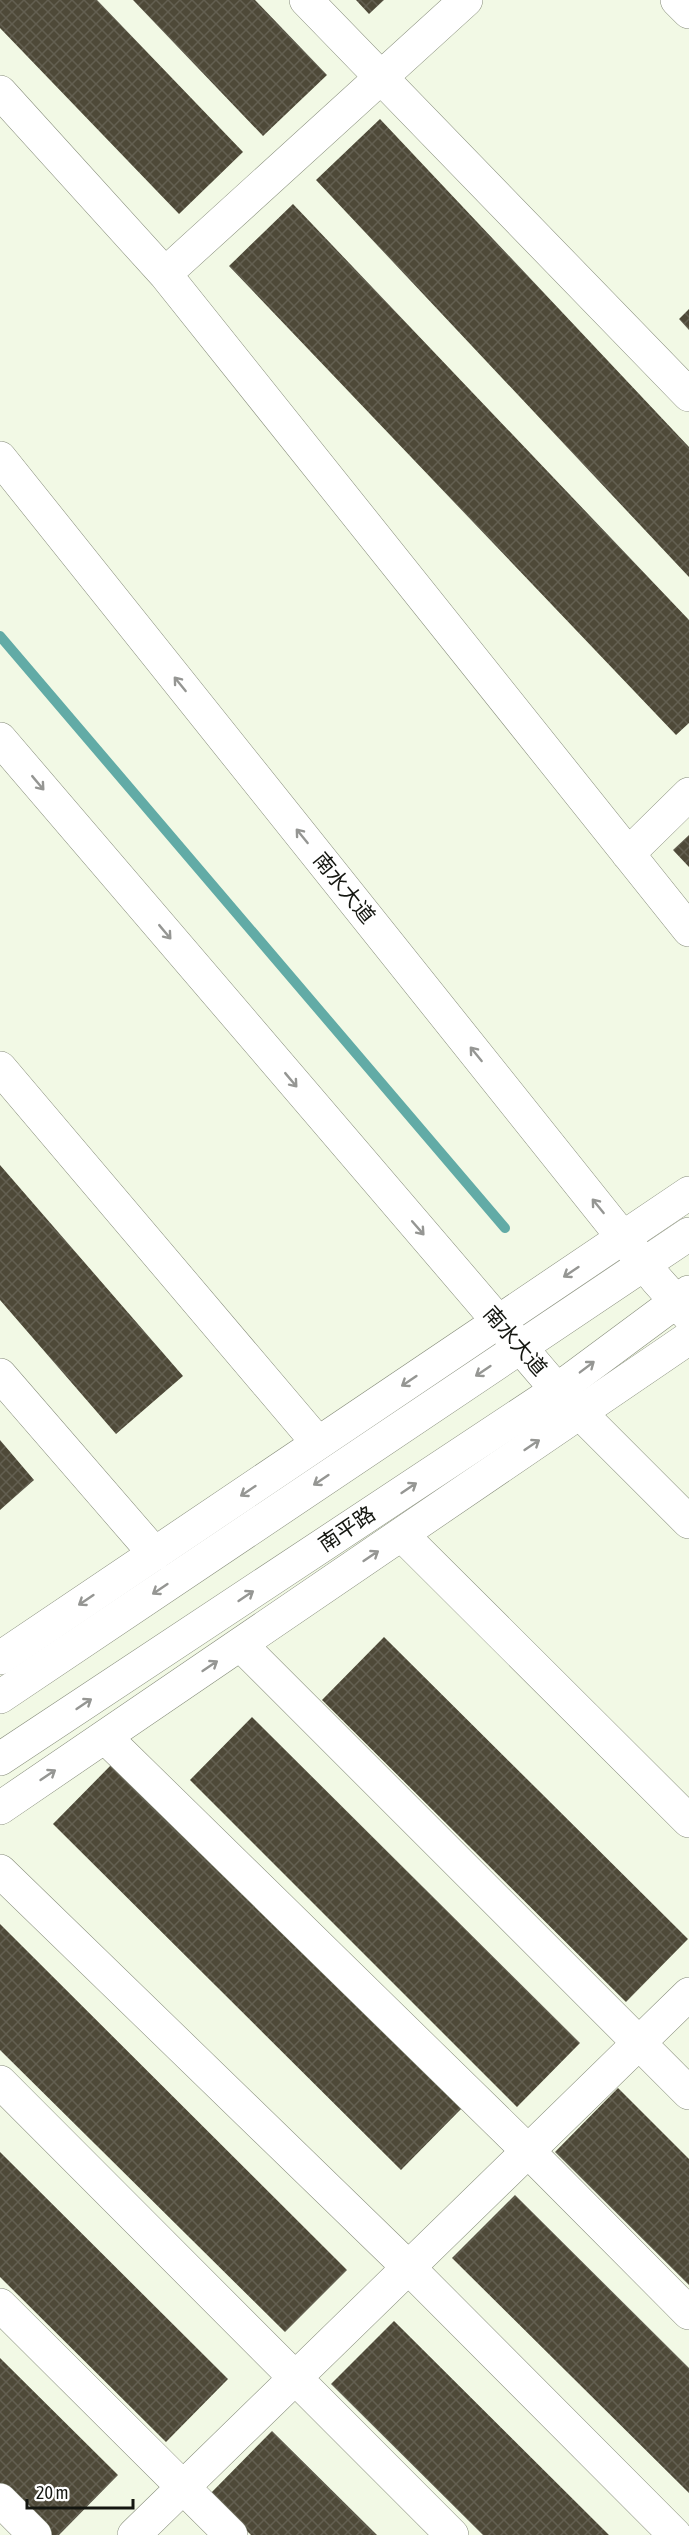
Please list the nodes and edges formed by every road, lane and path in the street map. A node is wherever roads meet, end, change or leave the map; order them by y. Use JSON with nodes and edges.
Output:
{"nodes":[{"id":1,"x":306,"y":0,"type":"edge"},
{"id":2,"x":466,"y":0,"type":"edge"},
{"id":3,"x":677,"y":0,"type":"edge"},
{"id":4,"x":689,"y":12,"type":"edge"},
{"id":5,"x":380,"y":77,"type":"junction"},
{"id":6,"x":0,"y":92,"type":"edge"},
{"id":7,"x":165,"y":274,"type":"junction"},
{"id":8,"x":689,"y":395,"type":"edge"},
{"id":9,"x":0,"y":458,"type":"edge"},
{"id":10,"x":0,"y":739,"type":"edge"},
{"id":11,"x":689,"y":794,"type":"edge"},
{"id":12,"x":628,"y":854,"type":"junction"},
{"id":13,"x":689,"y":930,"type":"edge"},
{"id":14,"x":0,"y":1068,"type":"edge"},
{"id":15,"x":689,"y":1193,"type":"edge"},
{"id":16,"x":689,"y":1234,"type":"edge"},
{"id":17,"x":623,"y":1237,"type":"junction"},
{"id":18,"x":645,"y":1265,"type":"junction"},
{"id":19,"x":684,"y":1303,"type":"edge"},
{"id":20,"x":498,"y":1321,"type":"junction"},
{"id":21,"x":689,"y":1338,"type":"edge"},
{"id":22,"x":520,"y":1346,"type":"junction"},
{"id":23,"x":0,"y":1374,"type":"edge"},
{"id":24,"x":557,"y":1390,"type":"junction"},
{"id":25,"x":580,"y":1413,"type":"junction"},
{"id":26,"x":318,"y":1443,"type":"junction"},
{"id":27,"x":689,"y":1522,"type":"edge"},
{"id":28,"x":402,"y":1534,"type":"junction"},
{"id":29,"x":154,"y":1554,"type":"junction"},
{"id":30,"x":241,"y":1645,"type":"junction"},
{"id":31,"x":0,"y":1658,"type":"edge"},
{"id":32,"x":0,"y":1697,"type":"edge"},
{"id":33,"x":105,"y":1737,"type":"junction"},
{"id":34,"x":0,"y":1759,"type":"edge"},
{"id":35,"x":0,"y":1808,"type":"edge"},
{"id":36,"x":689,"y":1821,"type":"edge"},
{"id":37,"x":0,"y":1871,"type":"edge"},
{"id":38,"x":689,"y":1994,"type":"edge"},
{"id":39,"x":639,"y":2043,"type":"junction"},
{"id":40,"x":0,"y":2082,"type":"edge"},
{"id":41,"x":689,"y":2093,"type":"edge"},
{"id":42,"x":528,"y":2151,"type":"junction"},
{"id":43,"x":408,"y":2267,"type":"junction"},
{"id":44,"x":0,"y":2305,"type":"edge"},
{"id":45,"x":689,"y":2313,"type":"edge"},
{"id":46,"x":295,"y":2376,"type":"junction"},
{"id":47,"x":183,"y":2486,"type":"junction"},
{"id":48,"x":0,"y":2500,"type":"edge"},
{"id":49,"x":35,"y":2535,"type":"edge"},
{"id":50,"x":134,"y":2535,"type":"edge"},
{"id":51,"x":231,"y":2535,"type":"edge"},
{"id":52,"x":452,"y":2535,"type":"edge"},
{"id":53,"x":675,"y":2535,"type":"edge"}],
"edges":[{"from":1,"to":5,"type":"main road"},
{"from":2,"to":5,"type":"main road"},
{"from":3,"to":4,"type":"main road"},
{"from":5,"to":7,"type":"main road"},
{"from":5,"to":8,"type":"main road"},
{"from":6,"to":7,"type":"main road"},
{"from":7,"to":12,"type":"main road"},
{"from":17,"to":9,"type":"main road","name":"南水大道","one_way":true},
{"from":10,"to":20,"type":"main road","name":"南水大道","one_way":true},
{"from":11,"to":12,"type":"main road"},
{"from":12,"to":13,"type":"main road"},
{"from":14,"to":26,"type":"main road"},
{"from":15,"to":17,"type":"main road"},
{"from":16,"to":18,"type":"main road"},
{"from":17,"to":18,"type":"main road","name":"南水大道"},
{"from":17,"to":20,"type":"main road","one_way":true},
{"from":18,"to":19,"type":"main road","name":"南水大道"},
{"from":18,"to":22,"type":"main road"},
{"from":24,"to":19,"type":"main road","name":"南平路","one_way":true},
{"from":20,"to":22,"type":"main road","name":"南水大道"},
{"from":20,"to":26,"type":"main road","one_way":true},
{"from":21,"to":25,"type":"main road"},
{"from":22,"to":24,"type":"main road","name":"南水大道"},
{"from":22,"to":32,"type":"main road","one_way":true},
{"from":23,"to":29,"type":"main road"},
{"from":24,"to":25,"type":"main road","name":"南水大道"},
{"from":34,"to":24,"type":"main road","name":"南平路","one_way":true},
{"from":25,"to":27,"type":"main road","name":"南水大道"},
{"from":28,"to":25,"type":"main road","one_way":true},
{"from":26,"to":29,"type":"main road","one_way":true},
{"from":30,"to":28,"type":"main road","one_way":true},
{"from":28,"to":36,"type":"main road"},
{"from":29,"to":31,"type":"main road","one_way":true},
{"from":33,"to":30,"type":"main road","one_way":true},
{"from":30,"to":39,"type":"main road"},
{"from":35,"to":33,"type":"main road","one_way":true},
{"from":33,"to":42,"type":"main road"},
{"from":37,"to":43,"type":"main road"},
{"from":38,"to":39,"type":"main road"},
{"from":39,"to":41,"type":"main road"},
{"from":39,"to":42,"type":"main road"},
{"from":40,"to":46,"type":"main road"},
{"from":42,"to":43,"type":"main road"},
{"from":42,"to":45,"type":"main road"},
{"from":43,"to":46,"type":"main road"},
{"from":43,"to":53,"type":"main road"},
{"from":44,"to":47,"type":"main road"},
{"from":46,"to":47,"type":"main road"},
{"from":46,"to":52,"type":"main road"},
{"from":47,"to":50,"type":"main road"},
{"from":47,"to":51,"type":"main road"},
{"from":48,"to":49,"type":"main road"}]}
